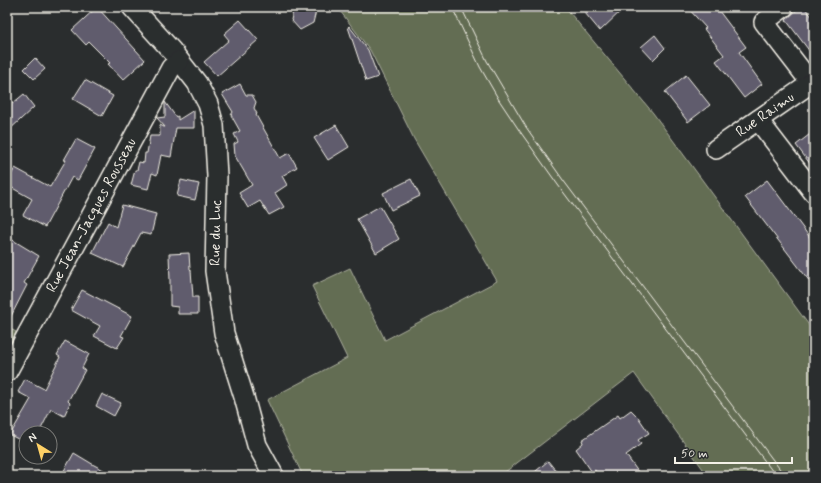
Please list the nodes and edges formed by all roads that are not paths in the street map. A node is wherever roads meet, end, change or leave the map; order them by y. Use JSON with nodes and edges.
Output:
{"nodes":[{"id":1,"x":132,"y":7,"type":"edge"},
{"id":2,"x":784,"y":7,"type":"edge"},
{"id":3,"x":179,"y":61,"type":"junction"},
{"id":4,"x":813,"y":82,"type":"edge"},
{"id":5,"x":758,"y":120,"type":"junction"},
{"id":6,"x":716,"y":148,"type":"dead end"},
{"id":7,"x":814,"y":193,"type":"edge"},
{"id":8,"x":7,"y":372,"type":"edge"},
{"id":9,"x":274,"y":476,"type":"edge"}],
"edges":[{"from":1,"to":3,"type":"street","name":"Rue du Luc"},
{"from":2,"to":4,"type":"street"},
{"from":3,"to":8,"type":"street","name":"Rue Jean-Jacques Rousseau"},
{"from":3,"to":9,"type":"street","name":"Rue du Luc"},
{"from":4,"to":5,"type":"street","name":"Rue Raimu"},
{"from":5,"to":6,"type":"street","name":"Rue Raimu"},
{"from":5,"to":7,"type":"street"}]}
